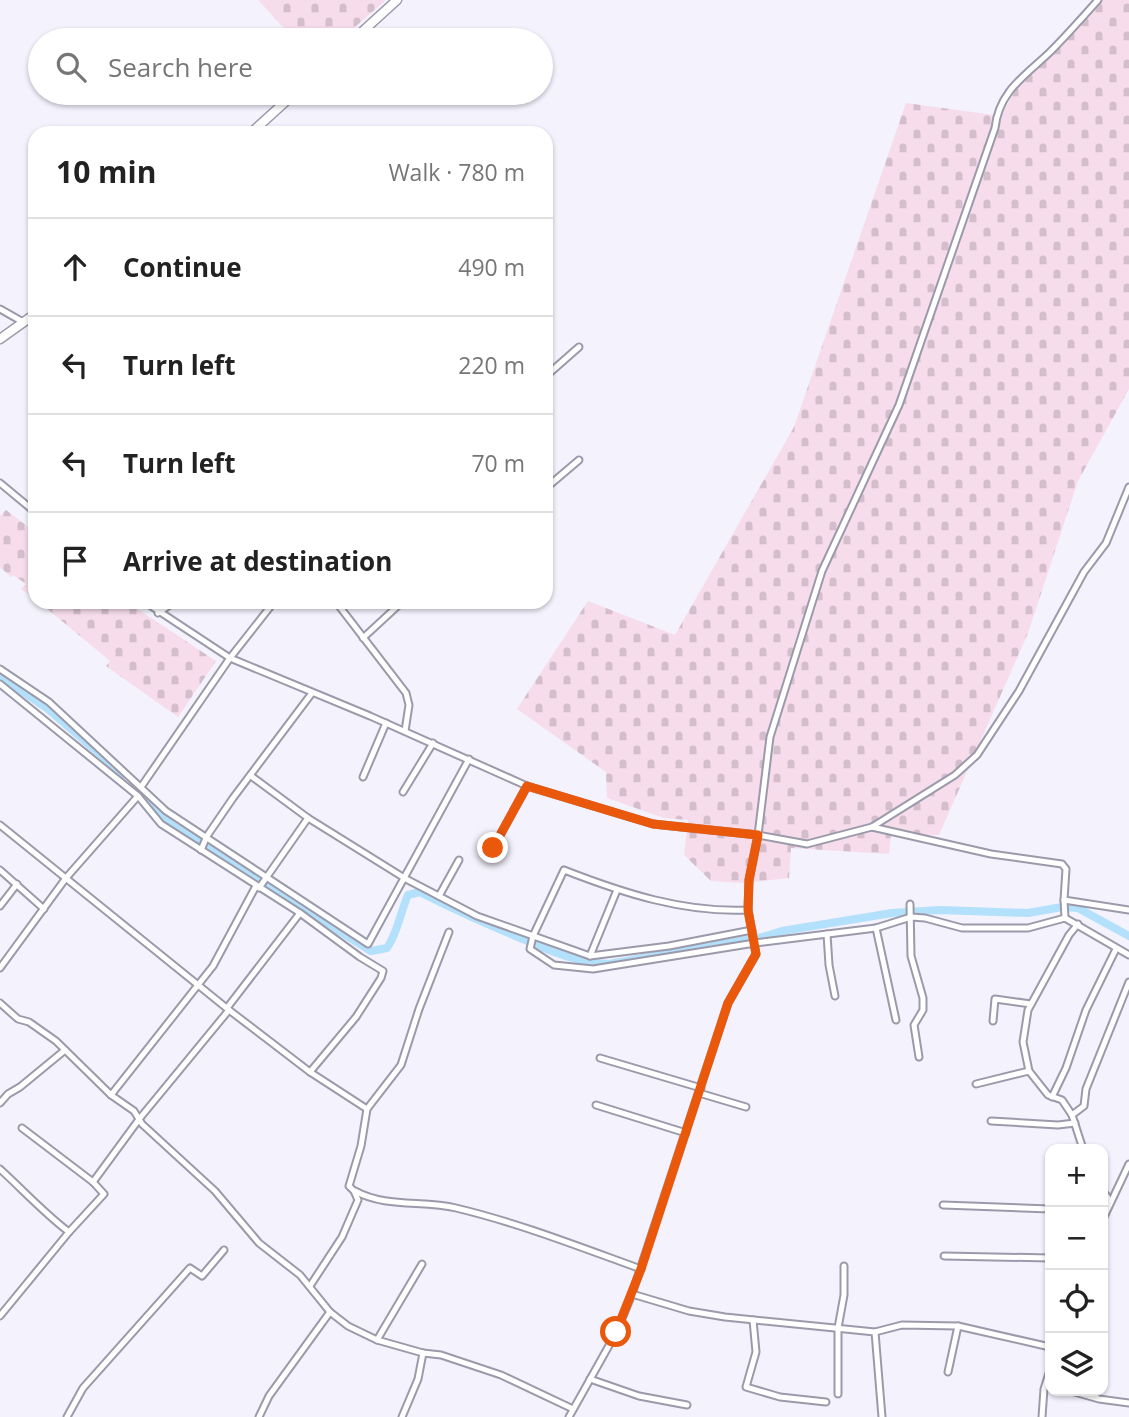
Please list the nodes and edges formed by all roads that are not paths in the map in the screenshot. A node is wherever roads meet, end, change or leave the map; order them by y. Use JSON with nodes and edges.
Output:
{"nodes":[{"id":1,"x":397,"y":0,"type":"edge"},
{"id":2,"x":1098,"y":0,"type":"edge"},
{"id":3,"x":366,"y":28,"type":"edge"},
{"id":4,"x":282,"y":105,"type":"edge"},
{"id":5,"x":259,"y":126,"type":"edge"},
{"id":6,"x":0,"y":309,"type":"edge"},
{"id":7,"x":28,"y":319,"type":"edge"},
{"id":8,"x":23,"y":322,"type":"junction"},
{"id":9,"x":0,"y":339,"type":"edge"},
{"id":10,"x":579,"y":347,"type":"dead end"},
{"id":11,"x":553,"y":370,"type":"edge"},
{"id":12,"x":579,"y":460,"type":"dead end"},
{"id":13,"x":553,"y":482,"type":"edge"},
{"id":14,"x":0,"y":483,"type":"edge"},
{"id":15,"x":1129,"y":487,"type":"edge"},
{"id":16,"x":28,"y":506,"type":"edge"},
{"id":17,"x":153,"y":609,"type":"edge"},
{"id":18,"x":164,"y":609,"type":"edge"},
{"id":19,"x":268,"y":609,"type":"edge"},
{"id":20,"x":341,"y":609,"type":"edge"},
{"id":21,"x":394,"y":609,"type":"edge"},
{"id":22,"x":158,"y":613,"type":"junction"},
{"id":23,"x":363,"y":638,"type":"junction"},
{"id":24,"x":230,"y":658,"type":"junction"},
{"id":25,"x":0,"y":669,"type":"edge"},
{"id":26,"x":0,"y":684,"type":"edge"},
{"id":27,"x":312,"y":694,"type":"junction"},
{"id":28,"x":386,"y":723,"type":"junction"},
{"id":29,"x":405,"y":731,"type":"junction"},
{"id":30,"x":433,"y":743,"type":"junction"},
{"id":31,"x":469,"y":759,"type":"junction"},
{"id":32,"x":250,"y":776,"type":"junction"},
{"id":33,"x":363,"y":777,"type":"dead end"},
{"id":34,"x":141,"y":786,"type":"junction"},
{"id":35,"x":527,"y":786,"type":"junction"},
{"id":36,"x":402,"y":792,"type":"dead end"},
{"id":37,"x":138,"y":796,"type":"junction"},
{"id":38,"x":307,"y":818,"type":"junction"},
{"id":39,"x":0,"y":825,"type":"edge"},
{"id":40,"x":872,"y":827,"type":"junction"},
{"id":41,"x":758,"y":835,"type":"junction"},
{"id":42,"x":207,"y":836,"type":"junction"},
{"id":43,"x":493,"y":848,"type":"dead end"},
{"id":44,"x":201,"y":850,"type":"junction"},
{"id":45,"x":459,"y":860,"type":"dead end"},
{"id":46,"x":0,"y":870,"type":"edge"},
{"id":47,"x":267,"y":877,"type":"junction"},
{"id":48,"x":66,"y":878,"type":"junction"},
{"id":49,"x":406,"y":879,"type":"junction"},
{"id":50,"x":17,"y":884,"type":"junction"},
{"id":51,"x":258,"y":887,"type":"junction"},
{"id":52,"x":617,"y":890,"type":"junction"},
{"id":53,"x":439,"y":896,"type":"junction"},
{"id":54,"x":1064,"y":900,"type":"junction"},
{"id":55,"x":910,"y":904,"type":"dead end"},
{"id":56,"x":0,"y":906,"type":"edge"},
{"id":57,"x":44,"y":909,"type":"junction"},
{"id":58,"x":748,"y":910,"type":"junction"},
{"id":59,"x":1129,"y":910,"type":"edge"},
{"id":60,"x":300,"y":913,"type":"junction"},
{"id":61,"x":911,"y":917,"type":"junction"},
{"id":62,"x":1065,"y":918,"type":"junction"},
{"id":63,"x":1078,"y":924,"type":"junction"},
{"id":64,"x":876,"y":928,"type":"junction"},
{"id":65,"x":752,"y":930,"type":"junction"},
{"id":66,"x":449,"y":932,"type":"dead end"},
{"id":67,"x":827,"y":934,"type":"junction"},
{"id":68,"x":533,"y":936,"type":"junction"},
{"id":69,"x":755,"y":943,"type":"junction"},
{"id":70,"x":368,"y":944,"type":"junction"},
{"id":71,"x":1116,"y":948,"type":"junction"},
{"id":72,"x":1129,"y":955,"type":"edge"},
{"id":73,"x":590,"y":956,"type":"junction"},
{"id":74,"x":360,"y":957,"type":"junction"},
{"id":75,"x":0,"y":968,"type":"edge"},
{"id":76,"x":1129,"y":982,"type":"edge"},
{"id":77,"x":199,"y":985,"type":"junction"},
{"id":78,"x":835,"y":996,"type":"dead end"},
{"id":79,"x":0,"y":1003,"type":"edge"},
{"id":80,"x":1031,"y":1004,"type":"junction"},
{"id":81,"x":228,"y":1009,"type":"junction"},
{"id":82,"x":896,"y":1020,"type":"dead end"},
{"id":83,"x":993,"y":1021,"type":"dead end"},
{"id":84,"x":65,"y":1050,"type":"junction"},
{"id":85,"x":919,"y":1057,"type":"dead end"},
{"id":86,"x":600,"y":1058,"type":"dead end"},
{"id":87,"x":1028,"y":1071,"type":"junction"},
{"id":88,"x":310,"y":1072,"type":"junction"},
{"id":89,"x":976,"y":1084,"type":"dead end"},
{"id":90,"x":700,"y":1090,"type":"junction"},
{"id":91,"x":111,"y":1095,"type":"junction"},
{"id":92,"x":1052,"y":1097,"type":"junction"},
{"id":93,"x":0,"y":1103,"type":"edge"},
{"id":94,"x":596,"y":1105,"type":"dead end"},
{"id":95,"x":746,"y":1107,"type":"dead end"},
{"id":96,"x":367,"y":1109,"type":"junction"},
{"id":97,"x":1072,"y":1115,"type":"junction"},
{"id":98,"x":140,"y":1118,"type":"junction"},
{"id":99,"x":991,"y":1121,"type":"dead end"},
{"id":100,"x":1075,"y":1122,"type":"junction"},
{"id":101,"x":22,"y":1128,"type":"dead end"},
{"id":102,"x":686,"y":1133,"type":"junction"},
{"id":103,"x":1082,"y":1144,"type":"edge"},
{"id":104,"x":1129,"y":1164,"type":"edge"},
{"id":105,"x":0,"y":1169,"type":"edge"},
{"id":106,"x":93,"y":1182,"type":"junction"},
{"id":107,"x":354,"y":1191,"type":"junction"},
{"id":108,"x":1108,"y":1198,"type":"edge"},
{"id":109,"x":1110,"y":1201,"type":"junction"},
{"id":110,"x":943,"y":1205,"type":"dead end"},
{"id":111,"x":1108,"y":1207,"type":"edge"},
{"id":112,"x":1045,"y":1209,"type":"edge"},
{"id":113,"x":69,"y":1232,"type":"junction"},
{"id":114,"x":224,"y":1250,"type":"dead end"},
{"id":115,"x":944,"y":1256,"type":"dead end"},
{"id":116,"x":1045,"y":1258,"type":"edge"},
{"id":117,"x":422,"y":1264,"type":"dead end"},
{"id":118,"x":844,"y":1266,"type":"dead end"},
{"id":119,"x":641,"y":1269,"type":"junction"},
{"id":120,"x":310,"y":1286,"type":"junction"},
{"id":121,"x":632,"y":1294,"type":"junction"},
{"id":122,"x":330,"y":1312,"type":"junction"},
{"id":123,"x":0,"y":1316,"type":"edge"},
{"id":124,"x":752,"y":1320,"type":"junction"},
{"id":125,"x":958,"y":1326,"type":"junction"},
{"id":126,"x":838,"y":1328,"type":"junction"},
{"id":127,"x":875,"y":1332,"type":"junction"},
{"id":128,"x":377,"y":1340,"type":"junction"},
{"id":129,"x":1045,"y":1347,"type":"edge"},
{"id":130,"x":423,"y":1353,"type":"junction"},
{"id":131,"x":947,"y":1372,"type":"dead end"},
{"id":132,"x":590,"y":1379,"type":"junction"},
{"id":133,"x":838,"y":1394,"type":"dead end"},
{"id":134,"x":1046,"y":1396,"type":"edge"},
{"id":135,"x":1088,"y":1396,"type":"edge"},
{"id":136,"x":825,"y":1402,"type":"dead end"},
{"id":137,"x":1129,"y":1403,"type":"edge"},
{"id":138,"x":687,"y":1405,"type":"dead end"},
{"id":139,"x":572,"y":1414,"type":"edge"},
{"id":140,"x":66,"y":1417,"type":"edge"},
{"id":141,"x":259,"y":1417,"type":"edge"},
{"id":142,"x":402,"y":1417,"type":"edge"},
{"id":143,"x":882,"y":1417,"type":"edge"},
{"id":144,"x":1042,"y":1417,"type":"edge"}],
"edges":[{"from":1,"to":3,"type":"street"},
{"from":2,"to":41,"type":"street"},
{"from":4,"to":5,"type":"street"},
{"from":6,"to":8,"type":"street"},
{"from":7,"to":8,"type":"street"},
{"from":8,"to":9,"type":"street"},
{"from":10,"to":11,"type":"street"},
{"from":12,"to":13,"type":"street"},
{"from":14,"to":16,"type":"street"},
{"from":15,"to":40,"type":"street"},
{"from":17,"to":22,"type":"street"},
{"from":18,"to":22,"type":"street"},
{"from":19,"to":24,"type":"street"},
{"from":20,"to":23,"type":"street"},
{"from":21,"to":23,"type":"street"},
{"from":22,"to":24,"type":"street"},
{"from":23,"to":29,"type":"street"},
{"from":24,"to":27,"type":"street"},
{"from":24,"to":34,"type":"street"},
{"from":25,"to":34,"type":"street"},
{"from":26,"to":37,"type":"street"},
{"from":27,"to":28,"type":"street"},
{"from":27,"to":32,"type":"street"},
{"from":28,"to":29,"type":"street"},
{"from":28,"to":33,"type":"street"},
{"from":29,"to":30,"type":"street"},
{"from":30,"to":31,"type":"street"},
{"from":30,"to":36,"type":"street"},
{"from":31,"to":35,"type":"street"},
{"from":31,"to":49,"type":"street"},
{"from":32,"to":38,"type":"street"},
{"from":32,"to":42,"type":"street"},
{"from":34,"to":37,"type":"street"},
{"from":34,"to":42,"type":"street"},
{"from":35,"to":41,"type":"street"},
{"from":35,"to":43,"type":"street"},
{"from":37,"to":44,"type":"street"},
{"from":37,"to":48,"type":"street"},
{"from":38,"to":47,"type":"street"},
{"from":38,"to":49,"type":"street"},
{"from":39,"to":48,"type":"street"},
{"from":40,"to":41,"type":"street"},
{"from":40,"to":54,"type":"street"},
{"from":41,"to":58,"type":"street"},
{"from":42,"to":44,"type":"street"},
{"from":42,"to":47,"type":"street"},
{"from":44,"to":51,"type":"street"},
{"from":45,"to":53,"type":"street"},
{"from":46,"to":50,"type":"street"},
{"from":47,"to":51,"type":"street"},
{"from":47,"to":70,"type":"street"},
{"from":48,"to":57,"type":"street"},
{"from":48,"to":77,"type":"street"},
{"from":49,"to":53,"type":"street"},
{"from":49,"to":70,"type":"street"},
{"from":50,"to":56,"type":"street"},
{"from":50,"to":57,"type":"street"},
{"from":51,"to":60,"type":"street"},
{"from":51,"to":77,"type":"street"},
{"from":52,"to":58,"type":"street"},
{"from":52,"to":68,"type":"street"},
{"from":52,"to":73,"type":"street"},
{"from":53,"to":68,"type":"street"},
{"from":54,"to":59,"type":"street"},
{"from":54,"to":62,"type":"street"},
{"from":55,"to":61,"type":"street"},
{"from":57,"to":75,"type":"street"},
{"from":58,"to":65,"type":"street"},
{"from":60,"to":74,"type":"street"},
{"from":60,"to":81,"type":"street"},
{"from":61,"to":62,"type":"street"},
{"from":61,"to":64,"type":"street"},
{"from":61,"to":85,"type":"street"},
{"from":62,"to":63,"type":"street"},
{"from":63,"to":71,"type":"street"},
{"from":63,"to":80,"type":"street"},
{"from":64,"to":67,"type":"street"},
{"from":64,"to":82,"type":"street"},
{"from":65,"to":69,"type":"street"},
{"from":65,"to":73,"type":"street"},
{"from":66,"to":96,"type":"street"},
{"from":67,"to":69,"type":"street"},
{"from":67,"to":78,"type":"street"},
{"from":68,"to":69,"type":"street"},
{"from":68,"to":73,"type":"street"},
{"from":69,"to":90,"type":"street"},
{"from":70,"to":74,"type":"street"},
{"from":71,"to":72,"type":"street"},
{"from":71,"to":92,"type":"street"},
{"from":74,"to":88,"type":"street"},
{"from":76,"to":97,"type":"street"},
{"from":77,"to":81,"type":"street"},
{"from":77,"to":91,"type":"street"},
{"from":79,"to":84,"type":"street"},
{"from":80,"to":83,"type":"street"},
{"from":80,"to":87,"type":"street"},
{"from":81,"to":88,"type":"street"},
{"from":81,"to":98,"type":"street"},
{"from":84,"to":91,"type":"street"},
{"from":84,"to":93,"type":"street"},
{"from":86,"to":90,"type":"street"},
{"from":87,"to":89,"type":"street"},
{"from":87,"to":92,"type":"street"},
{"from":88,"to":96,"type":"street"},
{"from":90,"to":95,"type":"street"},
{"from":90,"to":102,"type":"street"},
{"from":91,"to":98,"type":"street"},
{"from":92,"to":97,"type":"street"},
{"from":94,"to":102,"type":"street"},
{"from":96,"to":107,"type":"street"},
{"from":97,"to":100,"type":"street"},
{"from":98,"to":106,"type":"street"},
{"from":98,"to":120,"type":"street"},
{"from":99,"to":100,"type":"street"},
{"from":100,"to":103,"type":"street"},
{"from":101,"to":106,"type":"street"},
{"from":102,"to":119,"type":"street"},
{"from":104,"to":109,"type":"street"},
{"from":105,"to":113,"type":"street"},
{"from":106,"to":113,"type":"street"},
{"from":107,"to":119,"type":"street"},
{"from":107,"to":120,"type":"street"},
{"from":108,"to":109,"type":"street"},
{"from":109,"to":111,"type":"street"},
{"from":110,"to":112,"type":"street"},
{"from":113,"to":123,"type":"street"},
{"from":114,"to":140,"type":"street"},
{"from":115,"to":116,"type":"street"},
{"from":117,"to":128,"type":"street"},
{"from":118,"to":126,"type":"street"},
{"from":119,"to":121,"type":"street"},
{"from":120,"to":122,"type":"street"},
{"from":121,"to":124,"type":"street"},
{"from":121,"to":132,"type":"street"},
{"from":122,"to":128,"type":"street"},
{"from":122,"to":141,"type":"street"},
{"from":124,"to":126,"type":"street"},
{"from":124,"to":136,"type":"street"},
{"from":125,"to":127,"type":"street"},
{"from":125,"to":129,"type":"street"},
{"from":125,"to":131,"type":"street"},
{"from":126,"to":127,"type":"street"},
{"from":126,"to":133,"type":"street"},
{"from":127,"to":143,"type":"street"},
{"from":128,"to":130,"type":"street"},
{"from":130,"to":139,"type":"street"},
{"from":130,"to":142,"type":"street"},
{"from":132,"to":138,"type":"street"},
{"from":132,"to":139,"type":"street"},
{"from":134,"to":144,"type":"street"},
{"from":135,"to":137,"type":"street"}]}
